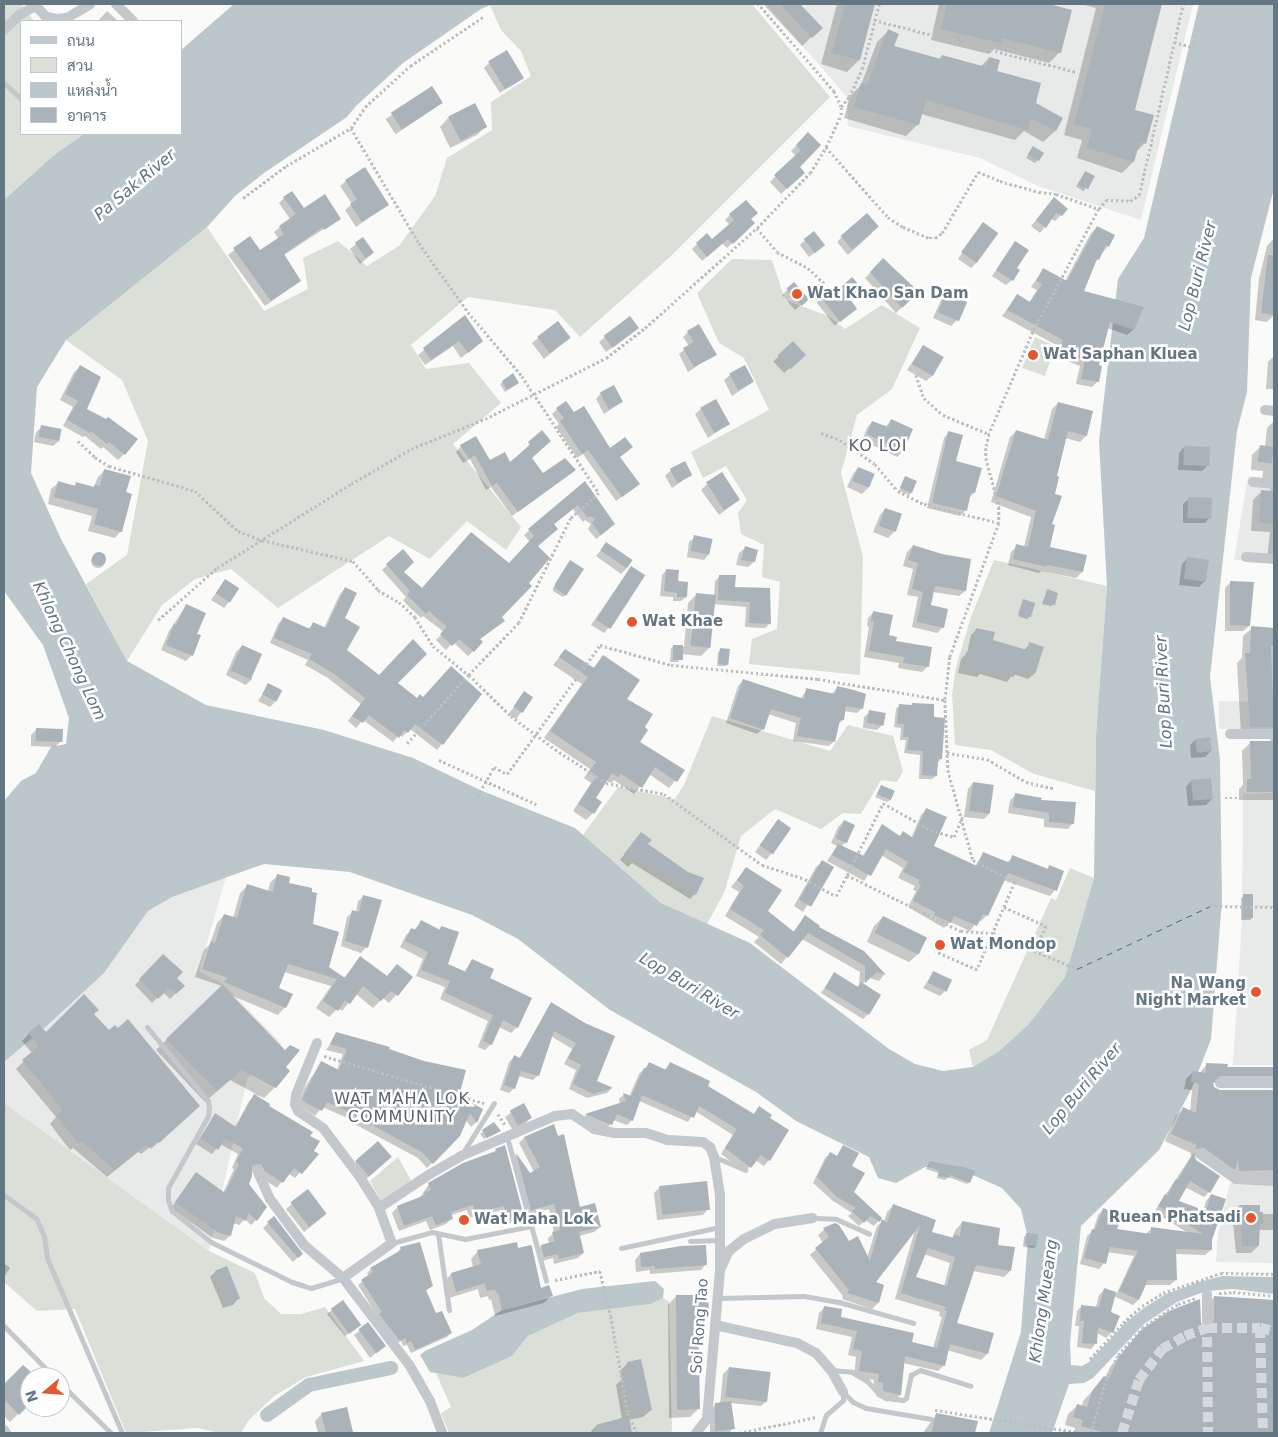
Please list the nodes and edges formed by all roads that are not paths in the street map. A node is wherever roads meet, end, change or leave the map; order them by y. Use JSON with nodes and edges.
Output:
{"nodes":[{"id":1,"x":90,"y":4,"type":"edge"},
{"id":2,"x":116,"y":4,"type":"edge"},
{"id":3,"x":34,"y":5,"type":"edge"},
{"id":4,"x":132,"y":20,"type":"edge"},
{"id":5,"x":4,"y":30,"type":"edge"},
{"id":6,"x":4,"y":83,"type":"edge"},
{"id":7,"x":20,"y":98,"type":"edge"},
{"id":8,"x":1253,"y":482,"type":"dead end"},
{"id":9,"x":1274,"y":484,"type":"edge"},
{"id":10,"x":1246,"y":557,"type":"dead end"},
{"id":11,"x":1274,"y":559,"type":"edge"},
{"id":12,"x":1230,"y":734,"type":"dead end"},
{"id":13,"x":1274,"y":734,"type":"edge"},
{"id":14,"x":147,"y":1027,"type":"dead end"},
{"id":15,"x":315,"y":1048,"type":"road end"},
{"id":16,"x":1220,"y":1083,"type":"dead end"},
{"id":17,"x":1274,"y":1083,"type":"edge"},
{"id":18,"x":493,"y":1104,"type":"road end"},
{"id":19,"x":510,"y":1136,"type":"junction"},
{"id":20,"x":1200,"y":1154,"type":"dead end"},
{"id":21,"x":461,"y":1156,"type":"junction"},
{"id":22,"x":714,"y":1157,"type":"junction"},
{"id":23,"x":257,"y":1170,"type":"dead end"},
{"id":24,"x":744,"y":1170,"type":"dead end"},
{"id":25,"x":1274,"y":1181,"type":"edge"},
{"id":26,"x":4,"y":1195,"type":"edge"},
{"id":27,"x":379,"y":1208,"type":"junction"},
{"id":28,"x":813,"y":1218,"type":"joint"},
{"id":29,"x":531,"y":1226,"type":"junction"},
{"id":30,"x":720,"y":1227,"type":"junction"},
{"id":31,"x":438,"y":1234,"type":"junction"},
{"id":32,"x":869,"y":1234,"type":"dead end"},
{"id":33,"x":720,"y":1240,"type":"junction"},
{"id":34,"x":690,"y":1241,"type":"dead end"},
{"id":35,"x":392,"y":1244,"type":"junction"},
{"id":36,"x":621,"y":1248,"type":"dead end"},
{"id":37,"x":720,"y":1270,"type":"junction"},
{"id":38,"x":343,"y":1278,"type":"junction"},
{"id":39,"x":546,"y":1281,"type":"road end"},
{"id":40,"x":1207,"y":1294,"type":"road end"},
{"id":41,"x":717,"y":1298,"type":"junction"},
{"id":42,"x":449,"y":1310,"type":"dead end"},
{"id":43,"x":1207,"y":1320,"type":"tunnel mouth"},
{"id":44,"x":913,"y":1323,"type":"dead end"},
{"id":45,"x":715,"y":1325,"type":"junction"},
{"id":46,"x":4,"y":1326,"type":"edge"},
{"id":47,"x":44,"y":1367,"type":"edge"},
{"id":48,"x":831,"y":1370,"type":"junction"},
{"id":49,"x":971,"y":1386,"type":"dead end"},
{"id":50,"x":70,"y":1392,"type":"edge"},
{"id":51,"x":843,"y":1392,"type":"junction"},
{"id":52,"x":932,"y":1419,"type":"dead end"},
{"id":53,"x":111,"y":1433,"type":"edge"},
{"id":54,"x":122,"y":1433,"type":"edge"},
{"id":55,"x":442,"y":1433,"type":"edge"},
{"id":56,"x":696,"y":1433,"type":"edge"},
{"id":57,"x":820,"y":1433,"type":"edge"}],
"edges":[{"from":1,"to":3,"type":"street"},
{"from":2,"to":4,"type":"street"},
{"from":3,"to":5,"type":"street"},
{"from":6,"to":7,"type":"lane"},
{"from":8,"to":9,"type":"street"},
{"from":10,"to":11,"type":"street"},
{"from":12,"to":13,"type":"street"},
{"from":14,"to":38,"type":"lane"},
{"from":15,"to":27,"type":"street"},
{"from":16,"to":17,"type":"street"},
{"from":18,"to":21,"type":"lane"},
{"from":19,"to":21,"type":"street"},
{"from":19,"to":22,"type":"street"},
{"from":19,"to":29,"type":"lane"},
{"from":20,"to":25,"type":"street"},
{"from":21,"to":27,"type":"street"},
{"from":22,"to":24,"type":"lane"},
{"from":22,"to":30,"type":"street"},
{"from":23,"to":38,"type":"street"},
{"from":26,"to":54,"type":"lane"},
{"from":27,"to":35,"type":"street"},
{"from":28,"to":32,"type":"lane"},
{"from":28,"to":37,"type":"street","name":"Soi Rong Tao"},
{"from":29,"to":31,"type":"lane"},
{"from":29,"to":39,"type":"lane"},
{"from":30,"to":33,"type":"street"},
{"from":30,"to":36,"type":"lane"},
{"from":31,"to":35,"type":"lane"},
{"from":31,"to":42,"type":"lane"},
{"from":33,"to":34,"type":"lane"},
{"from":33,"to":37,"type":"street"},
{"from":35,"to":38,"type":"street"},
{"from":37,"to":41,"type":"street","name":"Soi Rong Tao"},
{"from":38,"to":55,"type":"street"},
{"from":40,"to":43,"type":"street"},
{"from":41,"to":44,"type":"lane"},
{"from":41,"to":45,"type":"street","name":"Soi Rong Tao"},
{"from":45,"to":48,"type":"street"},
{"from":45,"to":56,"type":"street","name":"Soi Rong Tao"},
{"from":46,"to":47,"type":"lane"},
{"from":48,"to":49,"type":"lane"},
{"from":48,"to":51,"type":"street"},
{"from":50,"to":53,"type":"lane"},
{"from":51,"to":52,"type":"lane"},
{"from":51,"to":57,"type":"lane"}]}
